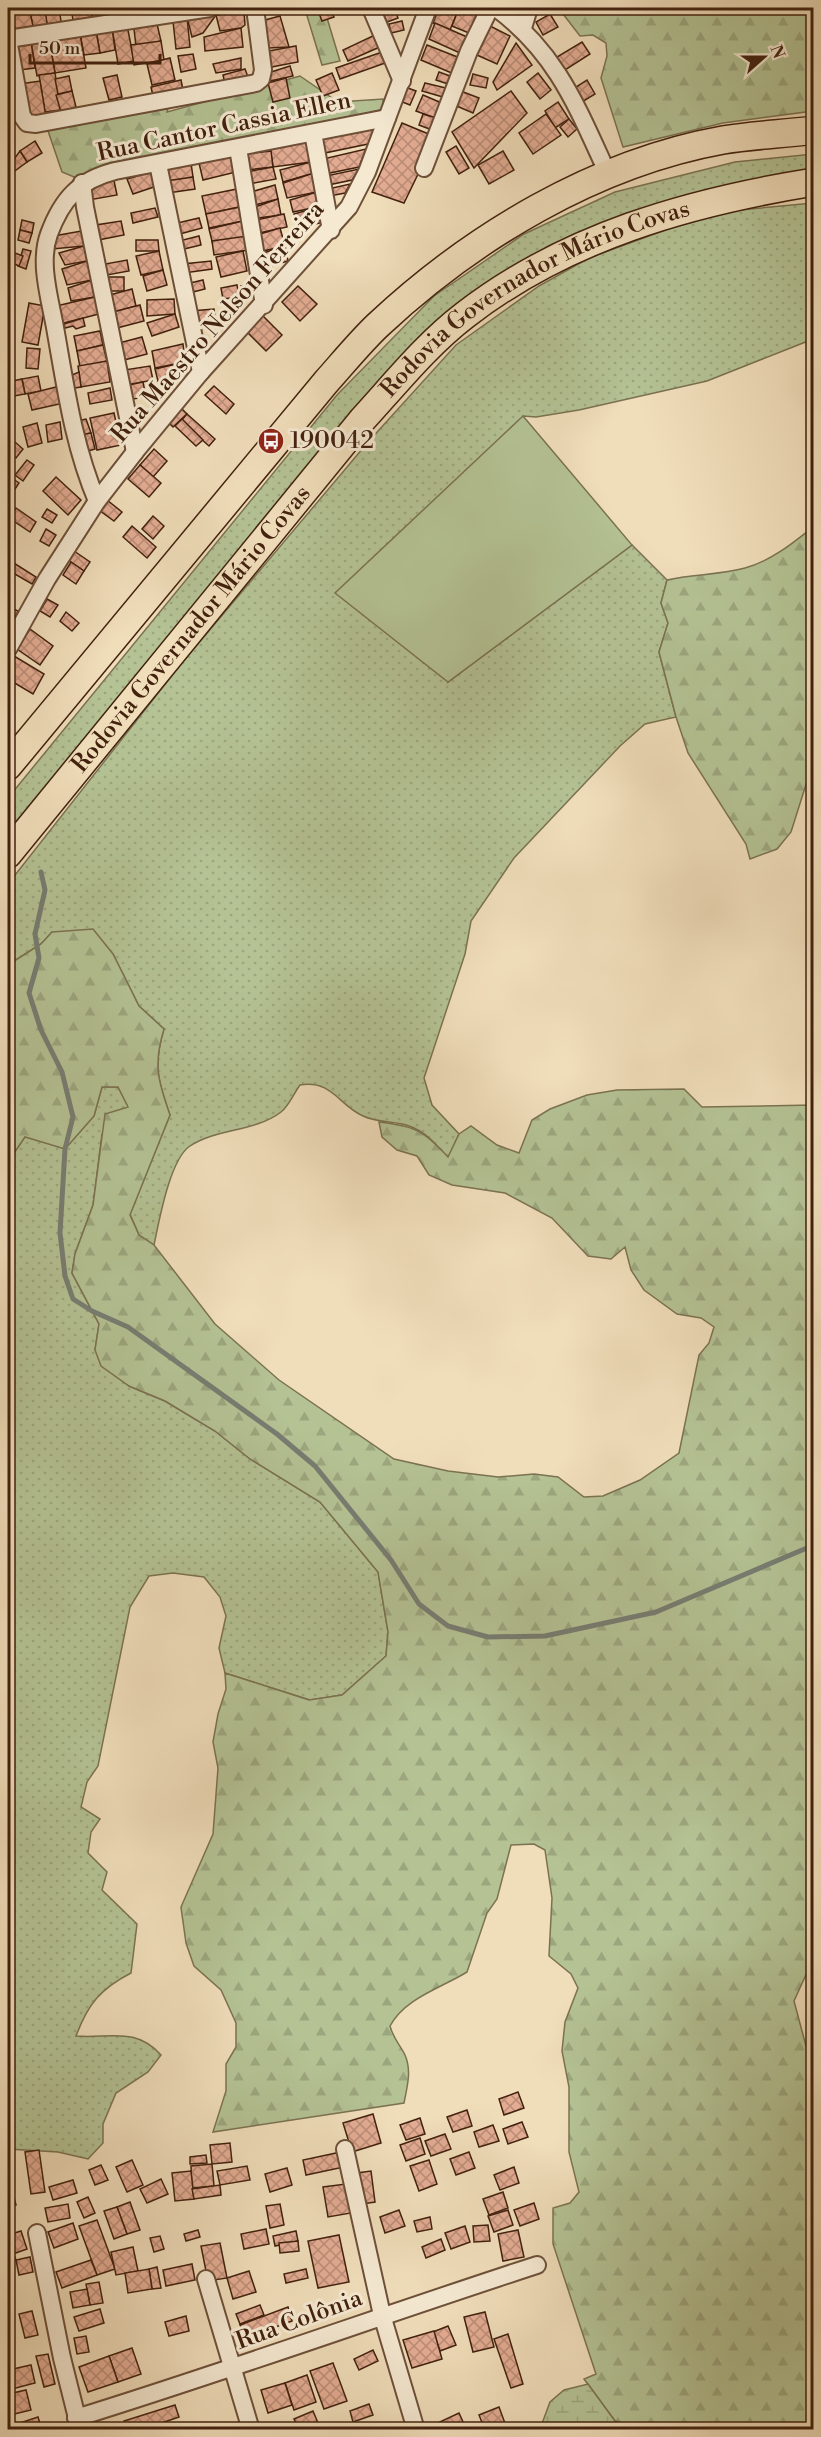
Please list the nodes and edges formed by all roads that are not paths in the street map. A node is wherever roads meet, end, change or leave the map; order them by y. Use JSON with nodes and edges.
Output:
{"nodes":[{"id":1,"x":210,"y":8,"type":"edge"},
{"id":2,"x":255,"y":8,"type":"edge"},
{"id":3,"x":371,"y":8,"type":"edge"},
{"id":4,"x":428,"y":8,"type":"edge"},
{"id":5,"x":490,"y":8,"type":"edge"},
{"id":6,"x":496,"y":8,"type":"edge"},
{"id":7,"x":529,"y":8,"type":"edge"},
{"id":8,"x":524,"y":28,"type":"junction"},
{"id":9,"x":8,"y":39,"type":"edge"},
{"id":10,"x":402,"y":81,"type":"junction"},
{"id":11,"x":387,"y":118,"type":"junction"},
{"id":12,"x":813,"y":130,"type":"edge"},
{"id":13,"x":313,"y":133,"type":"junction"},
{"id":14,"x":238,"y":148,"type":"junction"},
{"id":15,"x":159,"y":164,"type":"junction"},
{"id":16,"x":424,"y":168,"type":"dead end"},
{"id":17,"x":608,"y":174,"type":"junction"},
{"id":18,"x":813,"y":182,"type":"edge"},
{"id":19,"x":82,"y":183,"type":"junction"},
{"id":20,"x":332,"y":230,"type":"junction"},
{"id":21,"x":264,"y":305,"type":"junction"},
{"id":22,"x":201,"y":372,"type":"junction"},
{"id":23,"x":135,"y":452,"type":"junction"},
{"id":24,"x":98,"y":501,"type":"junction"},
{"id":25,"x":8,"y":649,"type":"edge"},
{"id":26,"x":8,"y":766,"type":"edge"},
{"id":27,"x":8,"y":854,"type":"edge"},
{"id":28,"x":345,"y":2149,"type":"dead end"},
{"id":29,"x":37,"y":2233,"type":"dead end"},
{"id":30,"x":537,"y":2265,"type":"dead end"},
{"id":31,"x":207,"y":2279,"type":"dead end"},
{"id":32,"x":382,"y":2315,"type":"junction"},
{"id":33,"x":231,"y":2369,"type":"junction"},
{"id":34,"x":78,"y":2424,"type":"edge"},
{"id":35,"x":251,"y":2430,"type":"edge"},
{"id":36,"x":416,"y":2430,"type":"edge"}],
"edges":[{"from":1,"to":9,"type":"street"},
{"from":2,"to":9,"type":"street"},
{"from":3,"to":10,"type":"street"},
{"from":4,"to":10,"type":"street","name":"Rua Maestro Nelson Ferreira"},
{"from":5,"to":16,"type":"street"},
{"from":6,"to":8,"type":"street"},
{"from":7,"to":8,"type":"street"},
{"from":8,"to":17,"type":"street"},
{"from":10,"to":11,"type":"street","name":"Rua Maestro Nelson Ferreira"},
{"from":11,"to":13,"type":"street","name":"Rua Cantor Cassia Ellen"},
{"from":11,"to":20,"type":"street","name":"Rua Maestro Nelson Ferreira"},
{"from":12,"to":17,"type":"highway"},
{"from":13,"to":14,"type":"street","name":"Rua Cantor Cassia Ellen"},
{"from":13,"to":20,"type":"street"},
{"from":14,"to":15,"type":"street","name":"Rua Cantor Cassia Ellen"},
{"from":14,"to":21,"type":"street"},
{"from":15,"to":19,"type":"street","name":"Rua Cantor Cassia Ellen"},
{"from":15,"to":22,"type":"street"},
{"from":17,"to":26,"type":"highway"},
{"from":18,"to":27,"type":"highway","name":"Rodovia Governador Mário Covas"},
{"from":19,"to":23,"type":"street"},
{"from":19,"to":24,"type":"street","name":"Rua Cantor Cassia Ellen"},
{"from":20,"to":21,"type":"street","name":"Rua Maestro Nelson Ferreira"},
{"from":21,"to":22,"type":"street","name":"Rua Maestro Nelson Ferreira"},
{"from":22,"to":23,"type":"street","name":"Rua Maestro Nelson Ferreira"},
{"from":23,"to":24,"type":"street","name":"Rua Maestro Nelson Ferreira"},
{"from":24,"to":25,"type":"street","name":"Rua Maestro Nelson Ferreira"},
{"from":28,"to":32,"type":"street"},
{"from":29,"to":34,"type":"street"},
{"from":30,"to":32,"type":"street","name":"Rua Colônia"},
{"from":31,"to":33,"type":"street"},
{"from":32,"to":33,"type":"street","name":"Rua Colônia"},
{"from":32,"to":36,"type":"street"},
{"from":33,"to":34,"type":"street","name":"Rua Colônia"},
{"from":33,"to":35,"type":"street"}]}
